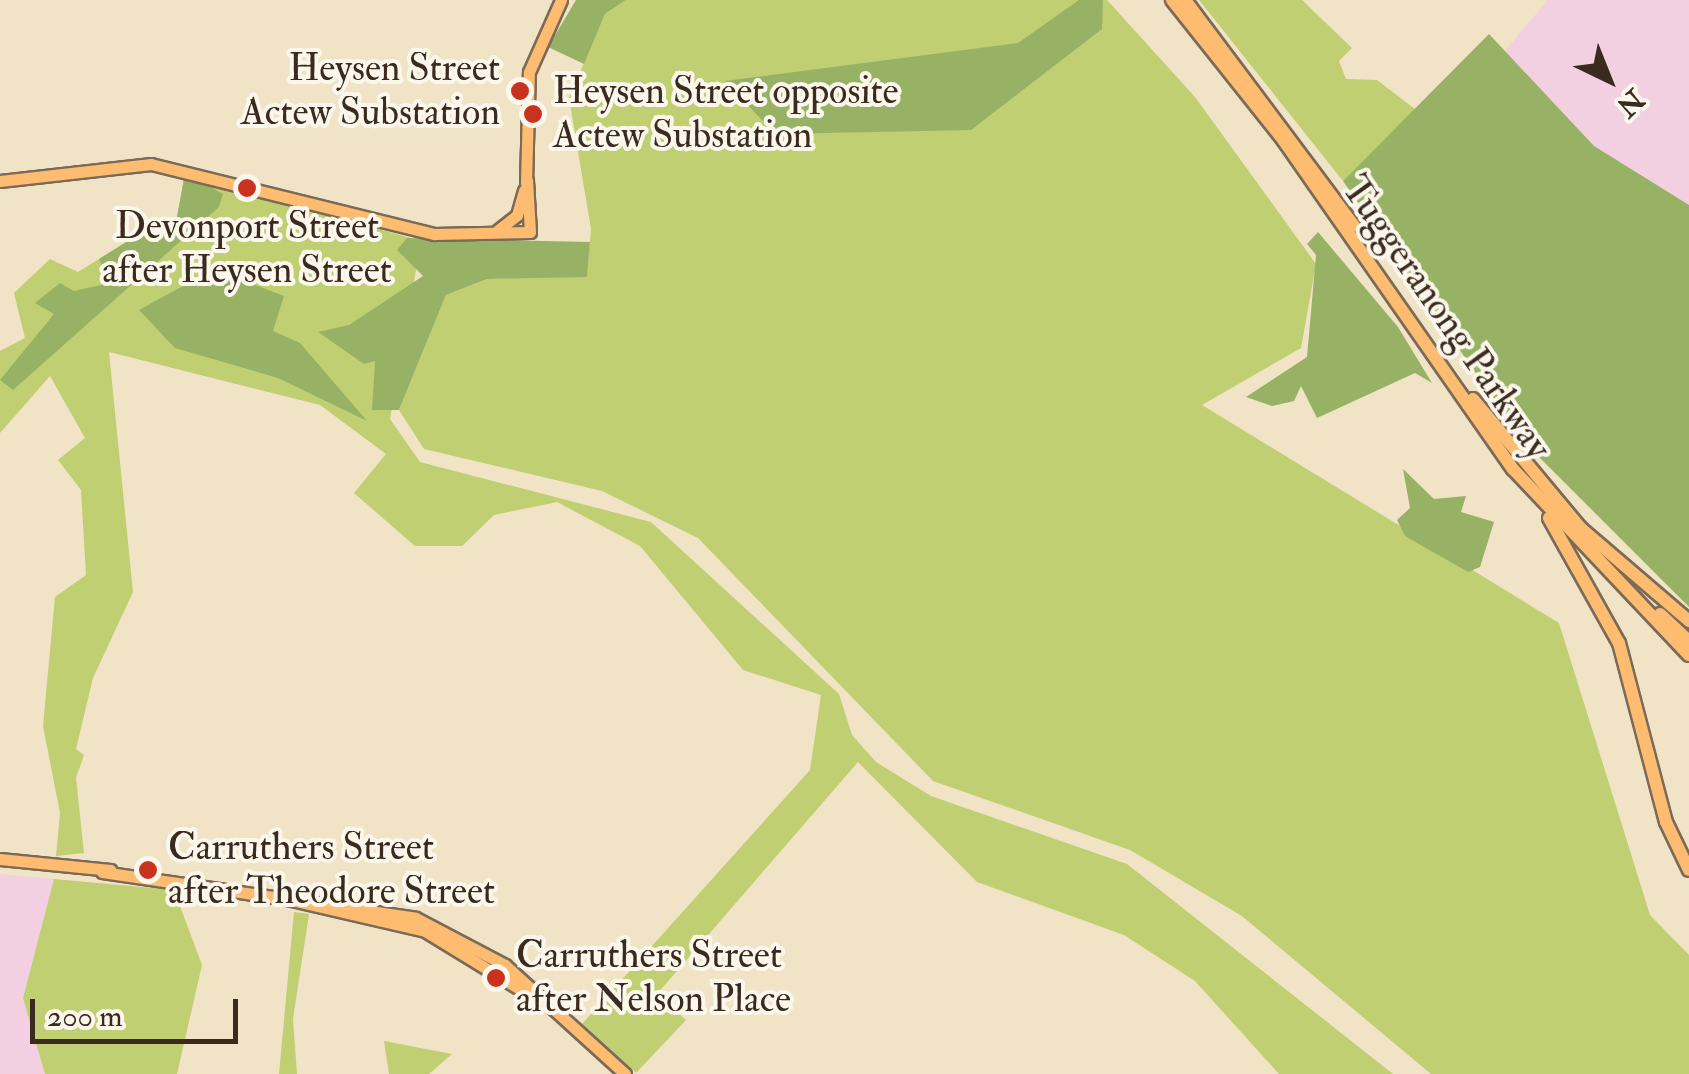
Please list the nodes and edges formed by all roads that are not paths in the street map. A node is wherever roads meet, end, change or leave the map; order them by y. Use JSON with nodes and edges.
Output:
{"nodes":[{"id":1,"x":561,"y":0,"type":"edge"},
{"id":2,"x":1172,"y":0,"type":"edge"},
{"id":3,"x":1185,"y":0,"type":"edge"},
{"id":4,"x":0,"y":181,"type":"edge"},
{"id":5,"x":525,"y":185,"type":"junction"},
{"id":6,"x":479,"y":234,"type":"junction"},
{"id":7,"x":1513,"y":469,"type":"junction"},
{"id":8,"x":1572,"y":520,"type":"junction"},
{"id":9,"x":1689,"y":621,"type":"edge"},
{"id":10,"x":1689,"y":641,"type":"edge"},
{"id":11,"x":1689,"y":655,"type":"edge"},
{"id":12,"x":0,"y":860,"type":"edge"},
{"id":13,"x":1689,"y":870,"type":"edge"},
{"id":14,"x":269,"y":894,"type":"junction"},
{"id":15,"x":615,"y":1074,"type":"edge"},
{"id":16,"x":625,"y":1074,"type":"edge"}],
"edges":[{"from":1,"to":5,"type":"main road"},
{"from":2,"to":7,"type":"highway","name":"Tuggeranong Parkway"},
{"from":3,"to":8,"type":"highway","name":"Tuggeranong Parkway"},
{"from":4,"to":6,"type":"main road"},
{"from":5,"to":6,"type":"main road"},
{"from":5,"to":6,"type":"main road"},
{"from":7,"to":11,"type":"highway","name":"Tuggeranong Parkway"},
{"from":7,"to":13,"type":"highway"},
{"from":8,"to":9,"type":"highway"},
{"from":8,"to":10,"type":"highway","name":"Tuggeranong Parkway"},
{"from":12,"to":14,"type":"main road"},
{"from":14,"to":15,"type":"main road"},
{"from":14,"to":16,"type":"main road"}]}
